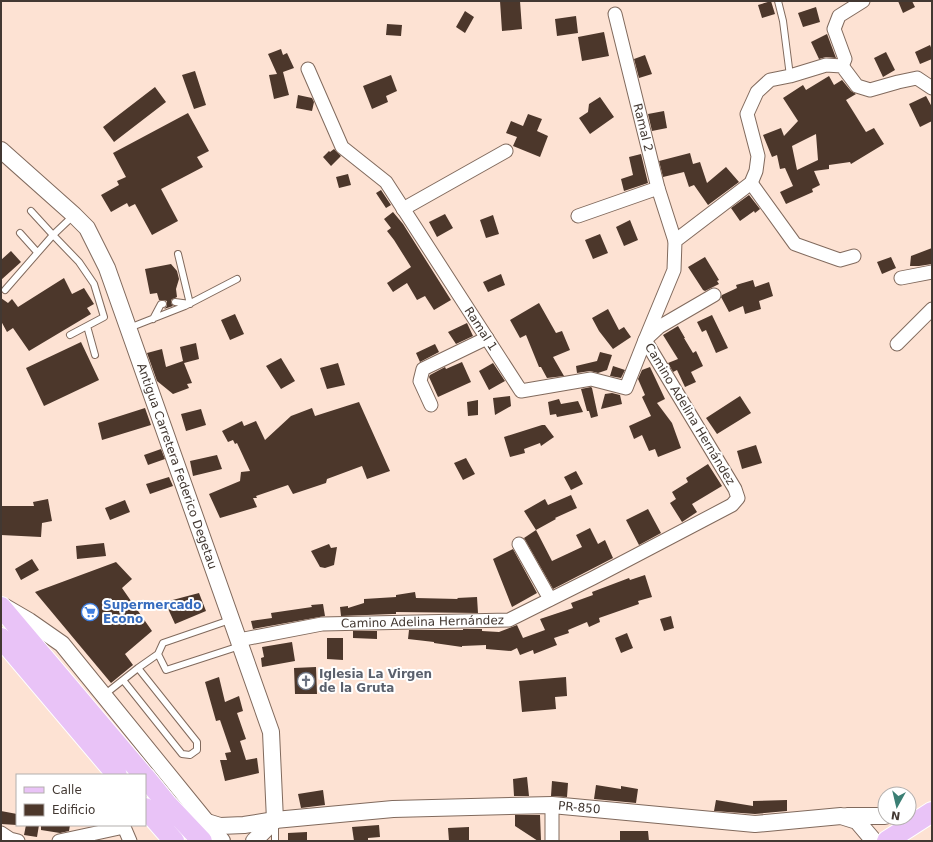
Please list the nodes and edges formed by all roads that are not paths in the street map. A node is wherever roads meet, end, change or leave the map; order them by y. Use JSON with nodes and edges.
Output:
{"nodes":[{"id":1,"x":778,"y":1,"type":"edge"},
{"id":2,"x":863,"y":1,"type":"edge"},
{"id":3,"x":615,"y":14,"type":"dead end"},
{"id":4,"x":842,"y":66,"type":"junction"},
{"id":5,"x":308,"y":69,"type":"dead end"},
{"id":6,"x":790,"y":76,"type":"junction"},
{"id":7,"x":932,"y":88,"type":"edge"},
{"id":8,"x":1,"y":150,"type":"edge"},
{"id":9,"x":506,"y":151,"type":"dead end"},
{"id":10,"x":751,"y":183,"type":"junction"},
{"id":11,"x":658,"y":188,"type":"junction"},
{"id":12,"x":403,"y":209,"type":"junction"},
{"id":13,"x":31,"y":211,"type":"dead end"},
{"id":14,"x":74,"y":215,"type":"junction"},
{"id":15,"x":578,"y":216,"type":"dead end"},
{"id":16,"x":20,"y":233,"type":"dead end"},
{"id":17,"x":53,"y":235,"type":"junction"},
{"id":18,"x":675,"y":240,"type":"junction"},
{"id":19,"x":38,"y":252,"type":"junction"},
{"id":20,"x":178,"y":254,"type":"dead end"},
{"id":21,"x":854,"y":256,"type":"dead end"},
{"id":22,"x":932,"y":272,"type":"edge"},
{"id":23,"x":901,"y":278,"type":"dead end"},
{"id":24,"x":237,"y":279,"type":"dead end"},
{"id":25,"x":5,"y":290,"type":"dead end"},
{"id":26,"x":714,"y":294,"type":"dead end"},
{"id":27,"x":175,"y":302,"type":"dead end"},
{"id":28,"x":162,"y":304,"type":"dead end"},
{"id":29,"x":190,"y":304,"type":"junction"},
{"id":30,"x":932,"y":309,"type":"edge"},
{"id":31,"x":153,"y":319,"type":"junction"},
{"id":32,"x":87,"y":326,"type":"junction"},
{"id":33,"x":128,"y":328,"type":"junction"},
{"id":34,"x":70,"y":335,"type":"dead end"},
{"id":35,"x":486,"y":338,"type":"junction"},
{"id":36,"x":644,"y":340,"type":"junction"},
{"id":37,"x":897,"y":344,"type":"dead end"},
{"id":38,"x":95,"y":355,"type":"dead end"},
{"id":39,"x":431,"y":405,"type":"dead end"},
{"id":40,"x":519,"y":544,"type":"dead end"},
{"id":41,"x":550,"y":599,"type":"junction"},
{"id":42,"x":1,"y":606,"type":"edge"},
{"id":43,"x":231,"y":619,"type":"junction"},
{"id":44,"x":1,"y":638,"type":"edge"},
{"id":45,"x":240,"y":643,"type":"junction"},
{"id":46,"x":158,"y":654,"type":"junction"},
{"id":47,"x":138,"y":668,"type":"junction"},
{"id":48,"x":123,"y":680,"type":"junction"},
{"id":49,"x":103,"y":695,"type":"junction"},
{"id":50,"x":116,"y":774,"type":"edge"},
{"id":51,"x":142,"y":774,"type":"edge"},
{"id":52,"x":146,"y":778,"type":"edge"},
{"id":53,"x":552,"y":805,"type":"junction"},
{"id":54,"x":146,"y":809,"type":"edge"},
{"id":55,"x":922,"y":815,"type":"edge"},
{"id":56,"x":842,"y":816,"type":"junction"},
{"id":57,"x":877,"y":816,"type":"edge"},
{"id":58,"x":275,"y":820,"type":"junction"},
{"id":59,"x":207,"y":822,"type":"junction"},
{"id":60,"x":1,"y":833,"type":"edge"},
{"id":61,"x":169,"y":838,"type":"edge"},
{"id":62,"x":18,"y":841,"type":"edge"},
{"id":63,"x":59,"y":841,"type":"edge"},
{"id":64,"x":130,"y":841,"type":"edge"},
{"id":65,"x":202,"y":841,"type":"edge"},
{"id":66,"x":222,"y":841,"type":"edge"},
{"id":67,"x":254,"y":841,"type":"edge"},
{"id":68,"x":275,"y":841,"type":"edge"},
{"id":69,"x":552,"y":841,"type":"edge"},
{"id":70,"x":874,"y":841,"type":"edge"},
{"id":71,"x":887,"y":841,"type":"edge"}],
"edges":[{"from":1,"to":6,"type":"lane"},
{"from":2,"to":4,"type":"street"},
{"from":3,"to":11,"type":"street","name":"Ramal 2"},
{"from":4,"to":6,"type":"street"},
{"from":4,"to":7,"type":"street"},
{"from":5,"to":12,"type":"street","name":"Ramal 1"},
{"from":6,"to":10,"type":"street"},
{"from":8,"to":14,"type":"street","name":"Antigua Carretera Federico Degetau"},
{"from":9,"to":12,"type":"street"},
{"from":10,"to":18,"type":"street"},
{"from":10,"to":21,"type":"street"},
{"from":11,"to":15,"type":"street"},
{"from":11,"to":18,"type":"street","name":"Ramal 2"},
{"from":12,"to":35,"type":"street","name":"Ramal 1"},
{"from":13,"to":17,"type":"lane"},
{"from":14,"to":17,"type":"lane"},
{"from":14,"to":33,"type":"street","name":"Antigua Carretera Federico Degetau"},
{"from":16,"to":19,"type":"lane"},
{"from":17,"to":19,"type":"lane"},
{"from":17,"to":32,"type":"lane"},
{"from":18,"to":36,"type":"street","name":"Camino Adelina Hernández"},
{"from":19,"to":25,"type":"lane"},
{"from":20,"to":29,"type":"lane"},
{"from":22,"to":23,"type":"street"},
{"from":24,"to":29,"type":"lane"},
{"from":26,"to":36,"type":"street","name":"Ramal 1"},
{"from":27,"to":29,"type":"lane"},
{"from":28,"to":31,"type":"lane"},
{"from":29,"to":31,"type":"lane"},
{"from":30,"to":37,"type":"street"},
{"from":31,"to":33,"type":"lane"},
{"from":32,"to":34,"type":"lane"},
{"from":32,"to":38,"type":"lane"},
{"from":33,"to":43,"type":"street","name":"Antigua Carretera Federico Degetau"},
{"from":35,"to":36,"type":"street","name":"Ramal 1"},
{"from":35,"to":39,"type":"street"},
{"from":36,"to":41,"type":"street","name":"Camino Adelina Hernández"},
{"from":40,"to":41,"type":"street"},
{"from":41,"to":45,"type":"street","name":"Camino Adelina Hernández"},
{"from":42,"to":49,"type":"street"},
{"from":42,"to":51,"type":"main road"},
{"from":43,"to":45,"type":"street","name":"Antigua Carretera Federico Degetau"},
{"from":43,"to":46,"type":"lane"},
{"from":44,"to":50,"type":"main road"},
{"from":45,"to":46,"type":"lane"},
{"from":45,"to":58,"type":"street","name":"Antigua Carretera Federico Degetau"},
{"from":46,"to":47,"type":"lane"},
{"from":47,"to":48,"type":"lane"},
{"from":47,"to":48,"type":"lane"},
{"from":48,"to":49,"type":"lane"},
{"from":49,"to":59,"type":"street"},
{"from":52,"to":65,"type":"main road"},
{"from":53,"to":56,"type":"street","name":"PR-850","number":"PR-850"},
{"from":53,"to":58,"type":"street","name":"PR-850","number":"PR-850"},
{"from":53,"to":69,"type":"street"},
{"from":54,"to":61,"type":"main road"},
{"from":55,"to":71,"type":"main road"},
{"from":56,"to":57,"type":"street","name":"PR-850"},
{"from":56,"to":70,"type":"street"},
{"from":58,"to":59,"type":"street","name":"PR-850"},
{"from":58,"to":67,"type":"street"},
{"from":58,"to":68,"type":"lane"},
{"from":59,"to":66,"type":"street"},
{"from":60,"to":62,"type":"street"},
{"from":63,"to":64,"type":"street"}]}
